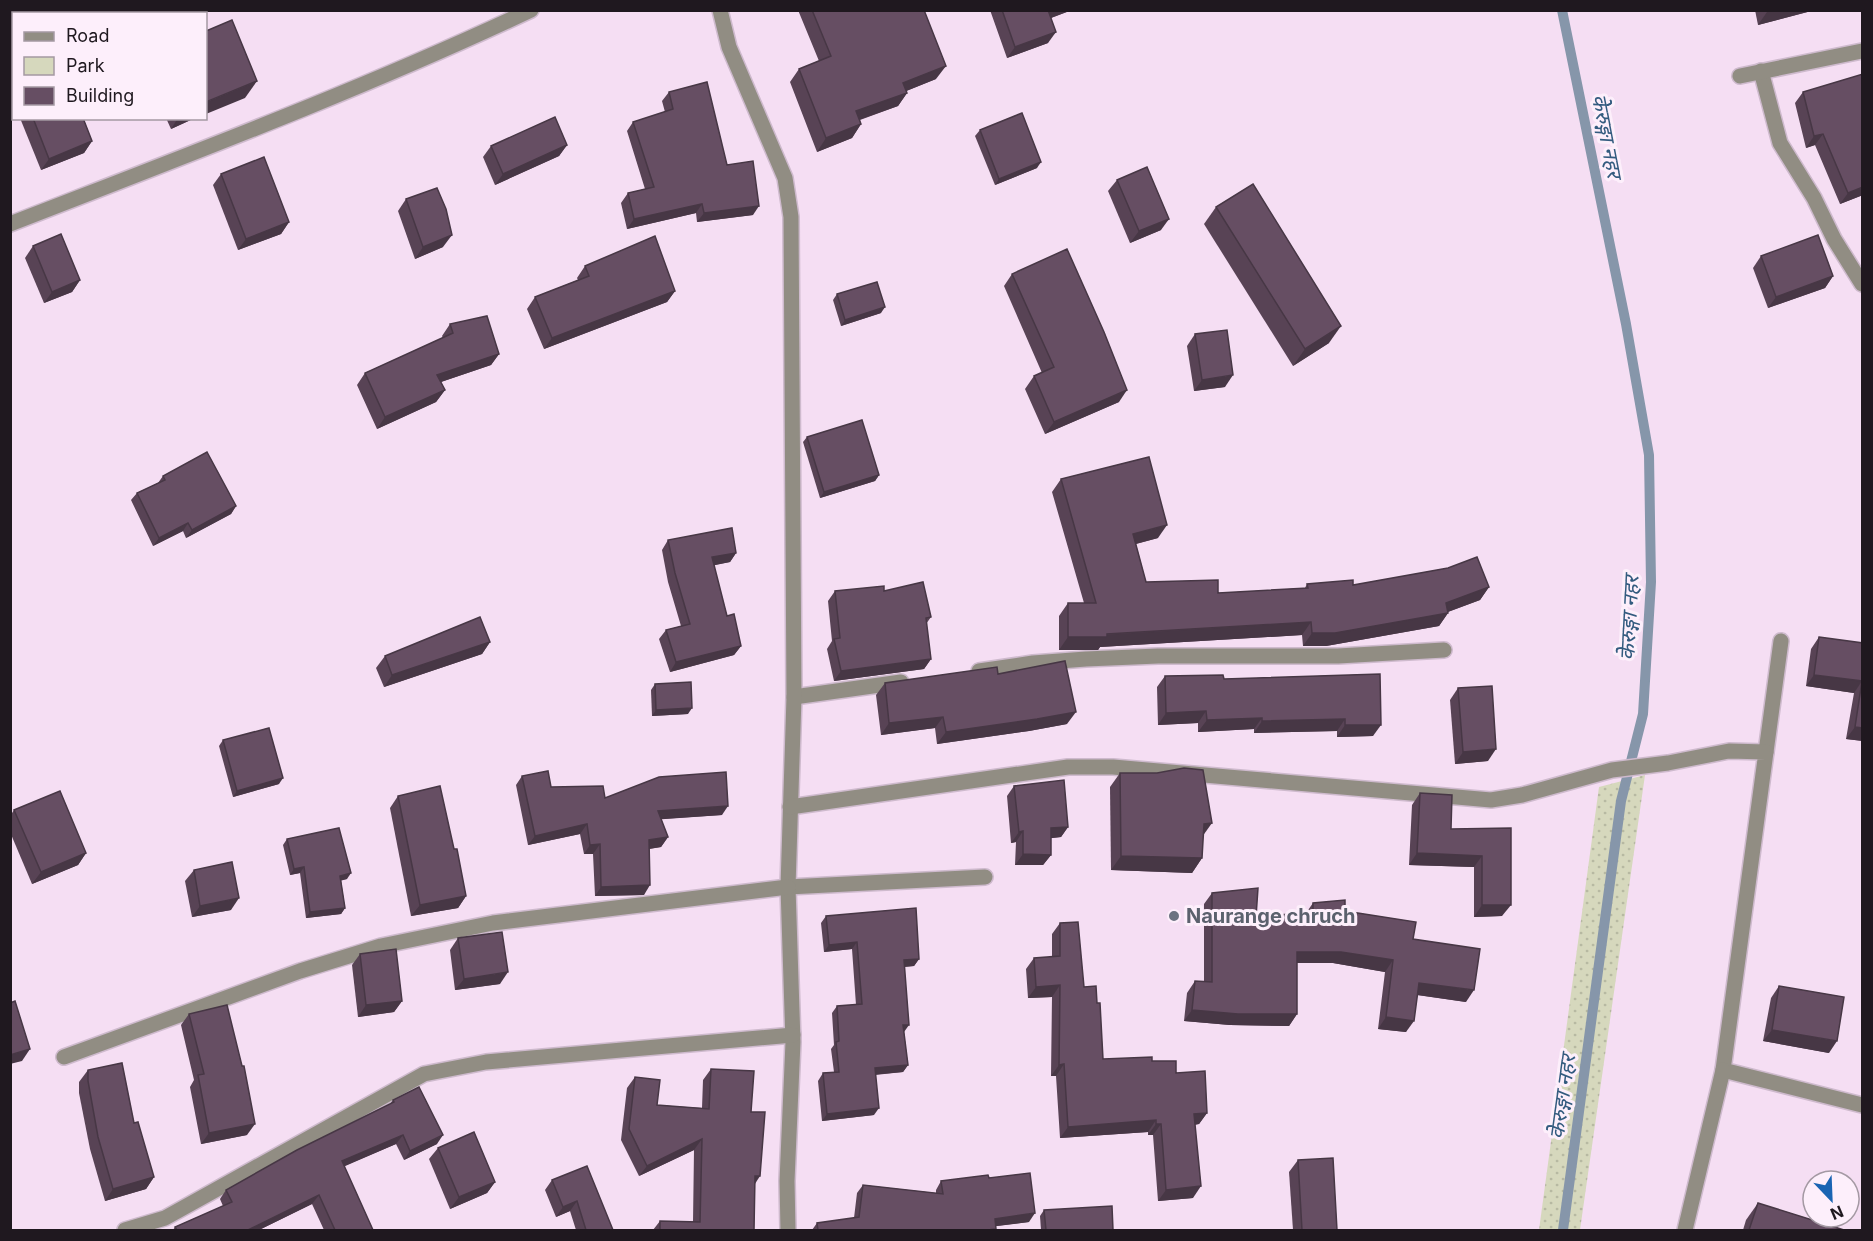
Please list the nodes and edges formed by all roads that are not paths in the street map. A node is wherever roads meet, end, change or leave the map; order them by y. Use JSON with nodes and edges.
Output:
{"nodes":[{"id":1,"x":531,"y":10,"type":"edge"},
{"id":2,"x":720,"y":10,"type":"edge"},
{"id":3,"x":1863,"y":51,"type":"edge"},
{"id":4,"x":1761,"y":71,"type":"junction"},
{"id":5,"x":1740,"y":76,"type":"dead end"},
{"id":6,"x":10,"y":224,"type":"edge"},
{"id":7,"x":1863,"y":284,"type":"edge"},
{"id":8,"x":1781,"y":641,"type":"dead end"},
{"id":9,"x":1444,"y":650,"type":"dead end"},
{"id":10,"x":966,"y":673,"type":"edge"},
{"id":11,"x":921,"y":680,"type":"edge"},
{"id":12,"x":794,"y":697,"type":"junction"},
{"id":13,"x":1766,"y":752,"type":"junction"},
{"id":14,"x":790,"y":807,"type":"junction"},
{"id":15,"x":985,"y":877,"type":"dead end"},
{"id":16,"x":788,"y":887,"type":"junction"},
{"id":17,"x":793,"y":1035,"type":"junction"},
{"id":18,"x":64,"y":1058,"type":"dead end"},
{"id":19,"x":1723,"y":1070,"type":"junction"},
{"id":20,"x":1863,"y":1105,"type":"edge"},
{"id":21,"x":125,"y":1230,"type":"edge"},
{"id":22,"x":788,"y":1230,"type":"edge"},
{"id":23,"x":1685,"y":1230,"type":"edge"}],
"edges":[{"from":1,"to":6,"type":"street"},
{"from":2,"to":12,"type":"street"},
{"from":3,"to":4,"type":"street"},
{"from":4,"to":5,"type":"street"},
{"from":4,"to":7,"type":"street"},
{"from":8,"to":13,"type":"street"},
{"from":9,"to":10,"type":"street"},
{"from":11,"to":12,"type":"street"},
{"from":12,"to":14,"type":"street"},
{"from":13,"to":14,"type":"street"},
{"from":13,"to":19,"type":"street"},
{"from":14,"to":16,"type":"street"},
{"from":15,"to":16,"type":"street"},
{"from":16,"to":17,"type":"street"},
{"from":16,"to":18,"type":"street"},
{"from":17,"to":21,"type":"street"},
{"from":17,"to":22,"type":"street"},
{"from":19,"to":20,"type":"street"},
{"from":19,"to":23,"type":"street"}]}
